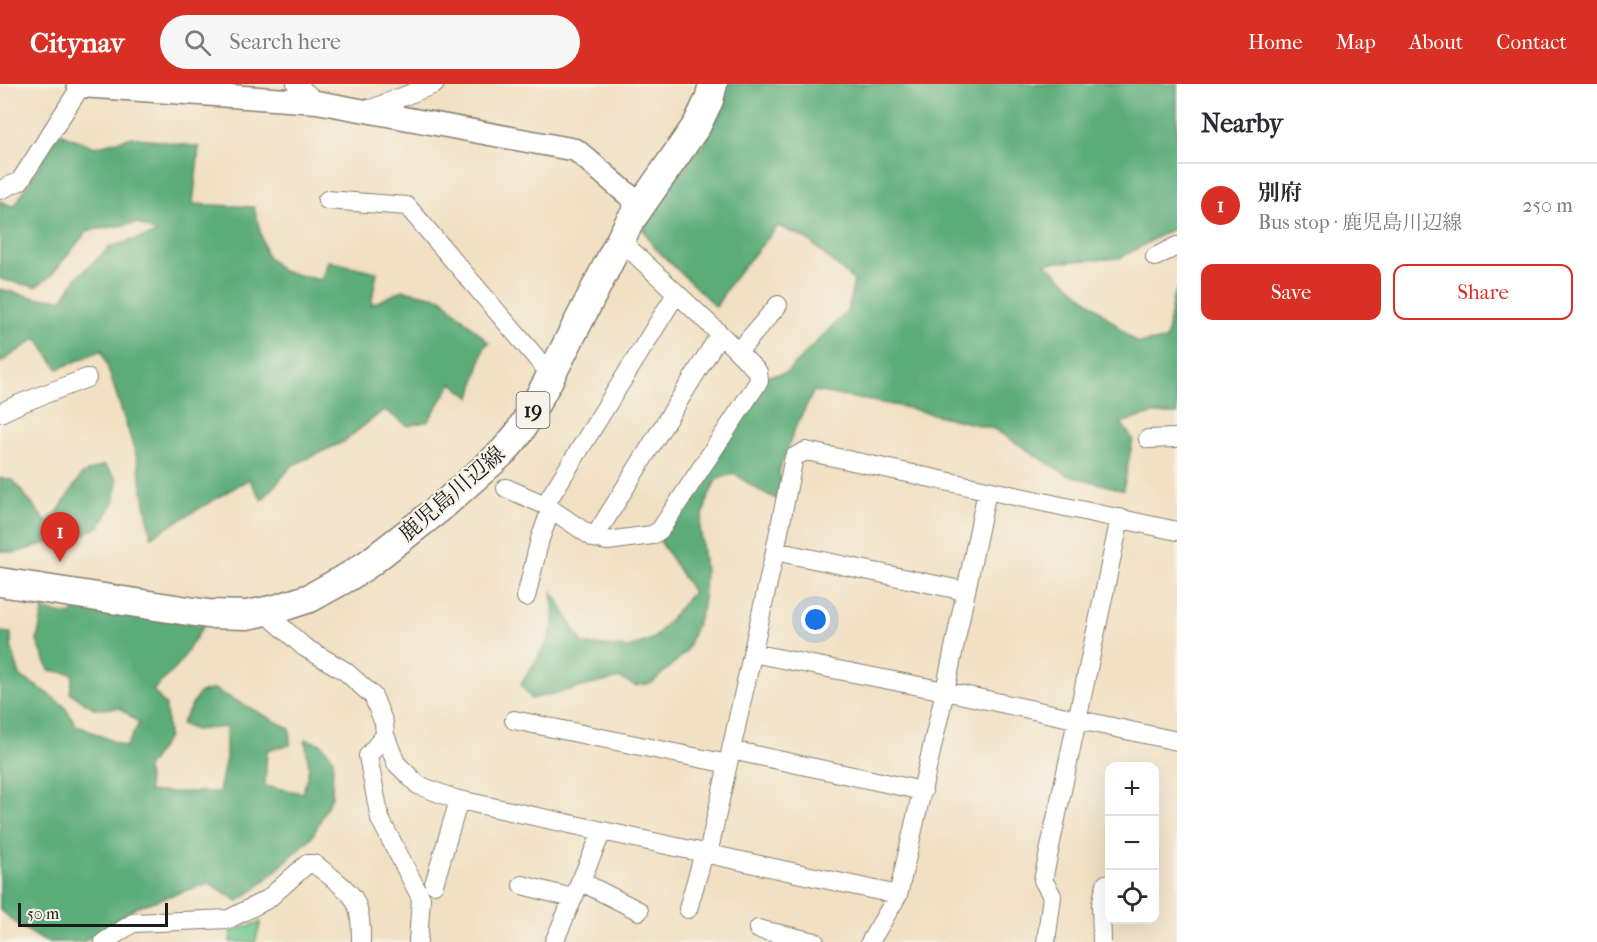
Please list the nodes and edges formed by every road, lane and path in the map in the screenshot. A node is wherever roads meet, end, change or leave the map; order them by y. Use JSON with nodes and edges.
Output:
{"nodes":[{"id":1,"x":296,"y":84,"type":"edge"},
{"id":2,"x":435,"y":84,"type":"edge"},
{"id":3,"x":713,"y":84,"type":"edge"},
{"id":4,"x":80,"y":85,"type":"edge"},
{"id":5,"x":316,"y":102,"type":"junction"},
{"id":6,"x":366,"y":111,"type":"junction"},
{"id":7,"x":0,"y":190,"type":"edge"},
{"id":8,"x":327,"y":200,"type":"dead end"},
{"id":9,"x":640,"y":206,"type":"junction"},
{"id":10,"x":620,"y":240,"type":"junction"},
{"id":11,"x":1177,"y":246,"type":"edge"},
{"id":12,"x":1155,"y":257,"type":"dead end"},
{"id":13,"x":676,"y":294,"type":"junction"},
{"id":14,"x":778,"y":306,"type":"dead end"},
{"id":15,"x":720,"y":334,"type":"junction"},
{"id":16,"x":738,"y":352,"type":"junction"},
{"id":17,"x":552,"y":375,"type":"junction"},
{"id":18,"x":87,"y":378,"type":"dead end"},
{"id":19,"x":0,"y":413,"type":"edge"},
{"id":20,"x":1177,"y":438,"type":"edge"},
{"id":21,"x":1148,"y":439,"type":"dead end"},
{"id":22,"x":506,"y":488,"type":"dead end"},
{"id":23,"x":987,"y":491,"type":"junction"},
{"id":24,"x":548,"y":507,"type":"junction"},
{"id":25,"x":1119,"y":518,"type":"junction"},
{"id":26,"x":1177,"y":531,"type":"edge"},
{"id":27,"x":594,"y":538,"type":"junction"},
{"id":28,"x":775,"y":551,"type":"junction"},
{"id":29,"x":0,"y":582,"type":"edge"},
{"id":30,"x":965,"y":591,"type":"junction"},
{"id":31,"x":526,"y":597,"type":"dead end"},
{"id":32,"x":265,"y":612,"type":"junction"},
{"id":33,"x":752,"y":653,"type":"junction"},
{"id":34,"x":945,"y":691,"type":"junction"},
{"id":35,"x":1076,"y":719,"type":"junction"},
{"id":36,"x":514,"y":720,"type":"dead end"},
{"id":37,"x":385,"y":735,"type":"junction"},
{"id":38,"x":1177,"y":741,"type":"edge"},
{"id":39,"x":729,"y":757,"type":"junction"},
{"id":40,"x":922,"y":791,"type":"junction"},
{"id":41,"x":459,"y":800,"type":"junction"},
{"id":42,"x":602,"y":832,"type":"junction"},
{"id":43,"x":706,"y":853,"type":"junction"},
{"id":44,"x":580,"y":881,"type":"junction"},
{"id":45,"x":434,"y":884,"type":"dead end"},
{"id":46,"x":522,"y":885,"type":"dead end"},
{"id":47,"x":1105,"y":888,"type":"edge"},
{"id":48,"x":898,"y":895,"type":"junction"},
{"id":49,"x":572,"y":898,"type":"junction"},
{"id":50,"x":688,"y":909,"type":"dead end"},
{"id":51,"x":639,"y":911,"type":"dead end"},
{"id":52,"x":758,"y":929,"type":"dead end"},
{"id":53,"x":104,"y":942,"type":"edge"},
{"id":54,"x":362,"y":942,"type":"edge"},
{"id":55,"x":418,"y":942,"type":"edge"},
{"id":56,"x":554,"y":942,"type":"edge"},
{"id":57,"x":815,"y":942,"type":"edge"},
{"id":58,"x":870,"y":942,"type":"edge"},
{"id":59,"x":1046,"y":942,"type":"edge"},
{"id":60,"x":1102,"y":942,"type":"edge"}],
"edges":[{"from":1,"to":5,"type":"street"},
{"from":2,"to":6,"type":"street"},
{"from":3,"to":9,"type":"main road","name":"鹿児島川辺線","number":"19"},
{"from":4,"to":5,"type":"street"},
{"from":4,"to":7,"type":"street"},
{"from":5,"to":6,"type":"street"},
{"from":6,"to":9,"type":"street"},
{"from":8,"to":17,"type":"street"},
{"from":9,"to":10,"type":"main road","name":"鹿児島川辺線","number":"19"},
{"from":10,"to":13,"type":"street"},
{"from":10,"to":17,"type":"main road","name":"鹿児島川辺線","number":"19"},
{"from":11,"to":12,"type":"street"},
{"from":13,"to":15,"type":"street"},
{"from":13,"to":24,"type":"street"},
{"from":14,"to":16,"type":"street"},
{"from":15,"to":16,"type":"street"},
{"from":15,"to":27,"type":"street"},
{"from":16,"to":27,"type":"street"},
{"from":17,"to":32,"type":"main road","name":"鹿児島川辺線","number":"19"},
{"from":18,"to":19,"type":"street"},
{"from":20,"to":21,"type":"street"},
{"from":22,"to":24,"type":"street"},
{"from":23,"to":25,"type":"street"},
{"from":23,"to":28,"type":"street"},
{"from":23,"to":30,"type":"street"},
{"from":24,"to":27,"type":"street"},
{"from":24,"to":31,"type":"street"},
{"from":25,"to":26,"type":"street"},
{"from":25,"to":35,"type":"street"},
{"from":28,"to":30,"type":"street"},
{"from":28,"to":33,"type":"street"},
{"from":29,"to":32,"type":"main road","name":"鹿児島川辺線","number":"19"},
{"from":30,"to":34,"type":"street"},
{"from":32,"to":37,"type":"street"},
{"from":33,"to":34,"type":"street"},
{"from":33,"to":39,"type":"street"},
{"from":34,"to":35,"type":"street"},
{"from":34,"to":40,"type":"street"},
{"from":35,"to":38,"type":"street"},
{"from":35,"to":59,"type":"street"},
{"from":36,"to":39,"type":"street"},
{"from":37,"to":41,"type":"street"},
{"from":37,"to":55,"type":"street"},
{"from":39,"to":40,"type":"street"},
{"from":39,"to":43,"type":"street"},
{"from":40,"to":48,"type":"street"},
{"from":41,"to":42,"type":"street"},
{"from":41,"to":45,"type":"street"},
{"from":42,"to":43,"type":"street"},
{"from":42,"to":44,"type":"street"},
{"from":43,"to":48,"type":"street"},
{"from":43,"to":50,"type":"street"},
{"from":44,"to":49,"type":"street"},
{"from":44,"to":51,"type":"street"},
{"from":46,"to":49,"type":"street"},
{"from":47,"to":60,"type":"street"},
{"from":48,"to":58,"type":"street"},
{"from":49,"to":56,"type":"street"},
{"from":52,"to":57,"type":"street"},
{"from":53,"to":54,"type":"street"}]}
